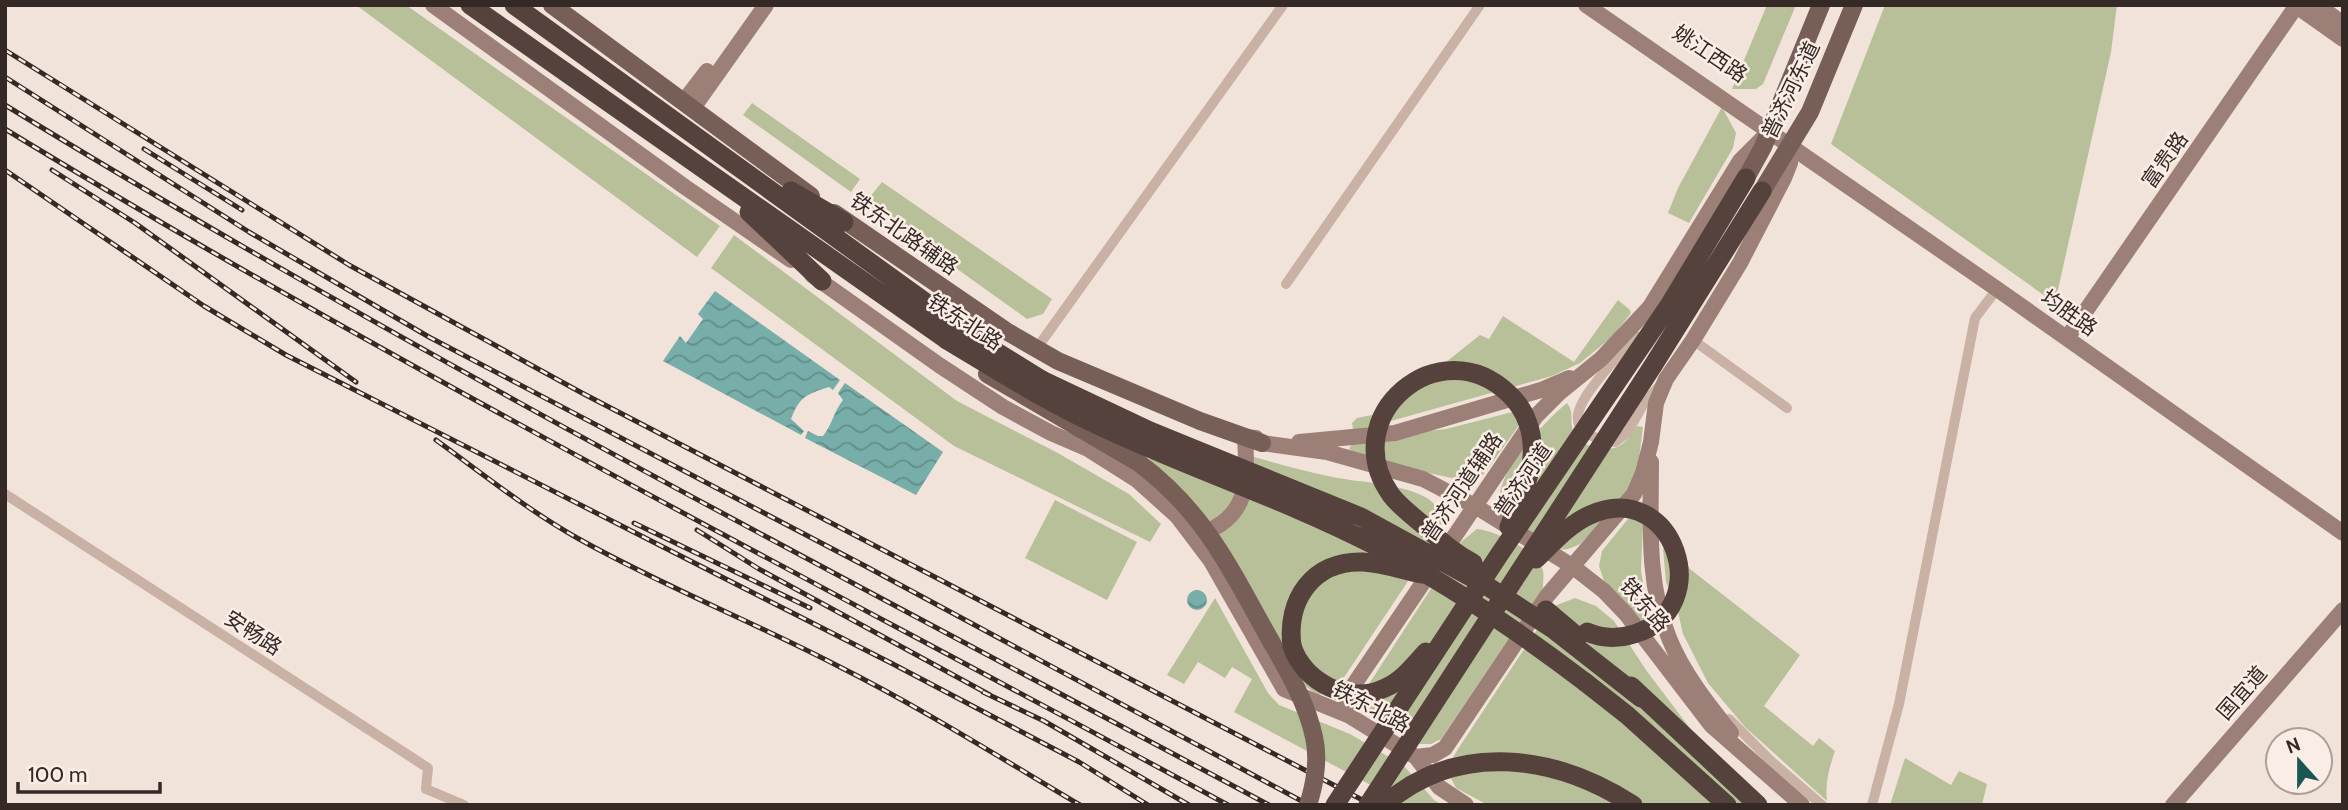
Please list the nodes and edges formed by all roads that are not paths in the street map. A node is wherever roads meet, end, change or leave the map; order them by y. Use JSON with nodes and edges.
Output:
{"nodes":[{"id":1,"x":433,"y":5,"type":"edge"},
{"id":2,"x":470,"y":5,"type":"edge"},
{"id":3,"x":514,"y":5,"type":"edge"},
{"id":4,"x":552,"y":5,"type":"edge"},
{"id":5,"x":757,"y":5,"type":"edge"},
{"id":6,"x":766,"y":5,"type":"edge"},
{"id":7,"x":1283,"y":5,"type":"edge"},
{"id":8,"x":1480,"y":5,"type":"edge"},
{"id":9,"x":1586,"y":5,"type":"edge"},
{"id":10,"x":1601,"y":5,"type":"edge"},
{"id":11,"x":1821,"y":5,"type":"edge"},
{"id":12,"x":1854,"y":5,"type":"edge"},
{"id":13,"x":2318,"y":5,"type":"edge"},
{"id":14,"x":2296,"y":6,"type":"edge"},
{"id":15,"x":2343,"y":24,"type":"edge"},
{"id":16,"x":2343,"y":39,"type":"edge"},
{"id":17,"x":689,"y":105,"type":"junction"},
{"id":18,"x":1771,"y":126,"type":"junction"},
{"id":19,"x":1793,"y":142,"type":"junction"},
{"id":20,"x":709,"y":144,"type":"junction"},
{"id":21,"x":696,"y":164,"type":"junction"},
{"id":22,"x":1746,"y":178,"type":"joint"},
{"id":23,"x":1762,"y":191,"type":"joint"},
{"id":24,"x":845,"y":222,"type":"junction"},
{"id":25,"x":822,"y":281,"type":"junction"},
{"id":26,"x":1286,"y":284,"type":"dead end"},
{"id":27,"x":1997,"y":289,"type":"junction"},
{"id":28,"x":1650,"y":307,"type":"junction"},
{"id":29,"x":2070,"y":334,"type":"junction"},
{"id":30,"x":947,"y":340,"type":"junction"},
{"id":31,"x":1693,"y":341,"type":"junction"},
{"id":32,"x":1037,"y":348,"type":"junction"},
{"id":33,"x":1590,"y":368,"type":"junction"},
{"id":34,"x":1666,"y":379,"type":"junction"},
{"id":35,"x":1787,"y":408,"type":"dead end"},
{"id":36,"x":1245,"y":437,"type":"junction"},
{"id":37,"x":1651,"y":442,"type":"junction"},
{"id":38,"x":1262,"y":443,"type":"joint"},
{"id":39,"x":5,"y":494,"type":"edge"},
{"id":40,"x":1475,"y":506,"type":"junction"},
{"id":41,"x":1361,"y":517,"type":"junction"},
{"id":42,"x":2343,"y":521,"type":"edge"},
{"id":43,"x":1184,"y":525,"type":"junction"},
{"id":44,"x":2343,"y":533,"type":"edge"},
{"id":45,"x":1456,"y":554,"type":"junction"},
{"id":46,"x":1499,"y":555,"type":"junction"},
{"id":47,"x":1572,"y":566,"type":"junction"},
{"id":48,"x":1425,"y":575,"type":"junction"},
{"id":49,"x":1517,"y":575,"type":"junction"},
{"id":50,"x":1482,"y":594,"type":"junction"},
{"id":51,"x":1546,"y":610,"type":"junction"},
{"id":52,"x":2343,"y":610,"type":"edge"},
{"id":53,"x":1455,"y":620,"type":"junction"},
{"id":54,"x":1693,"y":681,"type":"junction"},
{"id":55,"x":1641,"y":698,"type":"junction"},
{"id":56,"x":1348,"y":715,"type":"junction"},
{"id":57,"x":1416,"y":757,"type":"junction"},
{"id":58,"x":1754,"y":762,"type":"junction"},
{"id":59,"x":1733,"y":780,"type":"junction"},
{"id":60,"x":464,"y":805,"type":"edge"},
{"id":61,"x":1308,"y":805,"type":"edge"},
{"id":62,"x":1335,"y":805,"type":"edge"},
{"id":63,"x":1368,"y":805,"type":"edge"},
{"id":64,"x":1384,"y":805,"type":"edge"},
{"id":65,"x":1466,"y":805,"type":"edge"},
{"id":66,"x":1633,"y":805,"type":"edge"},
{"id":67,"x":1727,"y":805,"type":"edge"},
{"id":68,"x":1758,"y":805,"type":"edge"},
{"id":69,"x":1765,"y":805,"type":"edge"},
{"id":70,"x":1802,"y":805,"type":"edge"},
{"id":71,"x":1822,"y":805,"type":"edge"},
{"id":72,"x":1872,"y":805,"type":"edge"},
{"id":73,"x":2172,"y":805,"type":"edge"}],
"edges":[{"from":1,"to":25,"type":"street"},
{"from":2,"to":21,"type":"highway","name":"铁东北路"},
{"from":3,"to":20,"type":"highway","name":"铁东北路"},
{"from":4,"to":17,"type":"main road","name":"铁东北路辅路"},
{"from":5,"to":17,"type":"street"},
{"from":6,"to":17,"type":"street"},
{"from":7,"to":32,"type":"street"},
{"from":8,"to":26,"type":"street"},
{"from":9,"to":18,"type":"street","name":"姚江西路"},
{"from":10,"to":18,"type":"street","name":"姚江西路"},
{"from":11,"to":18,"type":"main road","name":"普济河东道"},
{"from":12,"to":19,"type":"main road","name":"普济河东道"},
{"from":13,"to":15,"type":"street"},
{"from":14,"to":16,"type":"street"},
{"from":14,"to":29,"type":"street","name":"富贵路"},
{"from":17,"to":24,"type":"main road","name":"铁东北路辅路"},
{"from":18,"to":19,"type":"street","name":"均胜路"},
{"from":18,"to":22,"type":"main road","name":"普济河东道"},
{"from":18,"to":28,"type":"street","name":"普济河道辅路"},
{"from":19,"to":23,"type":"main road","name":"普济河东道"},
{"from":19,"to":27,"type":"street","name":"均胜路"},
{"from":19,"to":29,"type":"street","name":"均胜路"},
{"from":19,"to":31,"type":"street","name":"普济河道辅路"},
{"from":20,"to":24,"type":"highway"},
{"from":20,"to":41,"type":"highway","name":"铁东北路","bridge":true},
{"from":21,"to":25,"type":"highway"},
{"from":21,"to":30,"type":"highway","name":"铁东北路"},
{"from":22,"to":46,"type":"highway","name":"普济河道","bridge":true},
{"from":23,"to":49,"type":"highway","bridge":true},
{"from":24,"to":32,"type":"main road","name":"铁东北路辅路"},
{"from":25,"to":43,"type":"street","name":"铁东北路"},
{"from":27,"to":29,"type":"street","name":"均胜路"},
{"from":27,"to":72,"type":"street"},
{"from":28,"to":33,"type":"street","name":"普济河道辅路"},
{"from":28,"to":34,"type":"street","name":"普济河道辅路"},
{"from":29,"to":42,"type":"street","name":"均胜路"},
{"from":29,"to":44,"type":"street","name":"均胜路"},
{"from":30,"to":48,"type":"highway","name":"铁东北路","bridge":true},
{"from":30,"to":61,"type":"main road","bridge":true},
{"from":31,"to":34,"type":"street","name":"普济河道辅路"},
{"from":31,"to":35,"type":"street"},
{"from":32,"to":36,"type":"main road","name":"铁东北路辅路"},
{"from":33,"to":36,"type":"street"},
{"from":33,"to":40,"type":"street","name":"普济河道辅路"},
{"from":34,"to":37,"type":"street","name":"普济河道辅路"},
{"from":36,"to":38,"type":"main road","name":"铁东北路辅路"},
{"from":36,"to":43,"type":"street"},
{"from":37,"to":47,"type":"street","name":"普济河道辅路"},
{"from":37,"to":54,"type":"street","name":"铁东路"},
{"from":38,"to":40,"type":"street"},
{"from":39,"to":60,"type":"street","name":"安畅路"},
{"from":40,"to":47,"type":"street","name":"铁东路"},
{"from":40,"to":56,"type":"street","name":"普济河道辅路"},
{"from":41,"to":45,"type":"highway","bridge":true},
{"from":41,"to":50,"type":"highway","name":"铁东北路","bridge":true},
{"from":43,"to":56,"type":"street","name":"铁东北路"},
{"from":45,"to":46,"type":"highway","bridge":true},
{"from":45,"to":51,"type":"highway","bridge":true},
{"from":46,"to":53,"type":"highway","name":"普济河道","bridge":true},
{"from":47,"to":57,"type":"street","name":"普济河道辅路"},
{"from":47,"to":58,"type":"street","name":"铁东路"},
{"from":48,"to":50,"type":"highway","name":"铁东北路","bridge":true},
{"from":48,"to":53,"type":"highway","bridge":true},
{"from":49,"to":51,"type":"highway","bridge":true},
{"from":49,"to":63,"type":"highway","bridge":true},
{"from":50,"to":55,"type":"highway","bridge":true},
{"from":50,"to":67,"type":"highway","bridge":true},
{"from":51,"to":55,"type":"highway","bridge":true},
{"from":52,"to":73,"type":"street","name":"国宜道"},
{"from":53,"to":62,"type":"highway","name":"普济河道","bridge":true},
{"from":54,"to":58,"type":"street","name":"铁东路"},
{"from":54,"to":71,"type":"street","name":"铁东路"},
{"from":55,"to":59,"type":"highway"},
{"from":56,"to":57,"type":"street","name":"铁东北路"},
{"from":57,"to":65,"type":"street"},
{"from":58,"to":70,"type":"street","name":"铁东路"},
{"from":59,"to":68,"type":"highway"},
{"from":59,"to":69,"type":"main road"},
{"from":64,"to":66,"type":"highway","bridge":true}]}
